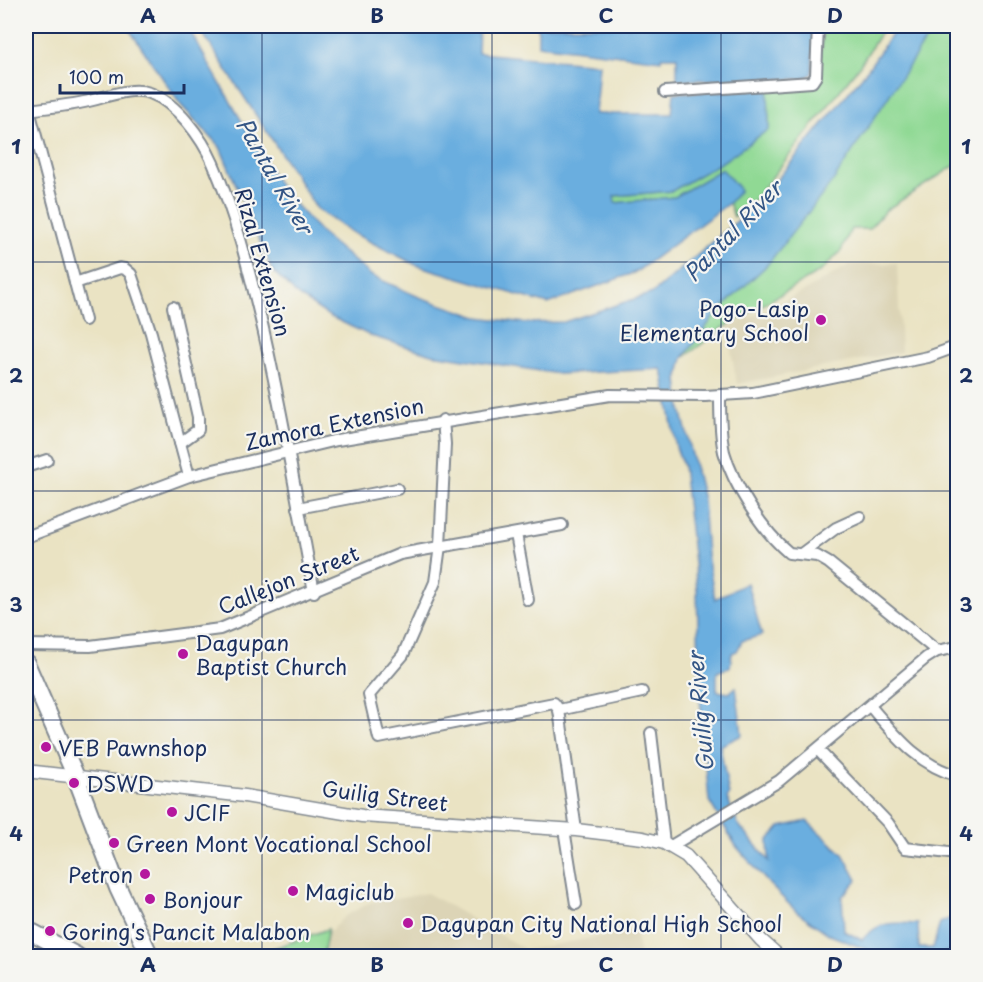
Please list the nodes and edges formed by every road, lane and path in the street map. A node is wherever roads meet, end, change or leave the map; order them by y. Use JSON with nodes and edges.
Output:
{"nodes":[{"id":1,"x":818,"y":26,"type":"edge"},
{"id":2,"x":666,"y":92,"type":"dead end"},
{"id":3,"x":27,"y":110,"type":"edge"},
{"id":4,"x":75,"y":283,"type":"junction"},
{"id":5,"x":172,"y":307,"type":"dead end"},
{"id":6,"x":85,"y":320,"type":"dead end"},
{"id":7,"x":957,"y":346,"type":"edge"},
{"id":8,"x":720,"y":396,"type":"junction"},
{"id":9,"x":443,"y":420,"type":"junction"},
{"id":10,"x":180,"y":442,"type":"junction"},
{"id":11,"x":288,"y":452,"type":"junction"},
{"id":12,"x":47,"y":460,"type":"dead end"},
{"id":13,"x":26,"y":467,"type":"edge"},
{"id":14,"x":189,"y":476,"type":"junction"},
{"id":15,"x":397,"y":489,"type":"dead end"},
{"id":16,"x":298,"y":508,"type":"junction"},
{"id":17,"x":860,"y":517,"type":"dead end"},
{"id":18,"x":562,"y":525,"type":"dead end"},
{"id":19,"x":516,"y":534,"type":"junction"},
{"id":20,"x":26,"y":537,"type":"edge"},
{"id":21,"x":440,"y":546,"type":"junction"},
{"id":22,"x":801,"y":554,"type":"junction"},
{"id":23,"x":314,"y":592,"type":"junction"},
{"id":24,"x":528,"y":600,"type":"dead end"},
{"id":25,"x":26,"y":645,"type":"edge"},
{"id":26,"x":957,"y":647,"type":"edge"},
{"id":27,"x":937,"y":651,"type":"junction"},
{"id":28,"x":26,"y":663,"type":"edge"},
{"id":29,"x":642,"y":692,"type":"dead end"},
{"id":30,"x":870,"y":706,"type":"junction"},
{"id":31,"x":559,"y":710,"type":"junction"},
{"id":32,"x":651,"y":733,"type":"dead end"},
{"id":33,"x":818,"y":750,"type":"junction"},
{"id":34,"x":26,"y":771,"type":"edge"},
{"id":35,"x":957,"y":776,"type":"edge"},
{"id":36,"x":76,"y":777,"type":"junction"},
{"id":37,"x":570,"y":830,"type":"junction"},
{"id":38,"x":668,"y":845,"type":"junction"},
{"id":39,"x":957,"y":854,"type":"edge"},
{"id":40,"x":576,"y":904,"type":"dead end"},
{"id":41,"x":26,"y":929,"type":"edge"},
{"id":42,"x":76,"y":956,"type":"edge"},
{"id":43,"x":150,"y":957,"type":"edge"},
{"id":44,"x":779,"y":957,"type":"edge"}],
"edges":[{"from":1,"to":2,"type":"street"},
{"from":3,"to":4,"type":"street"},
{"from":3,"to":11,"type":"street","name":"Rizal Extension"},
{"from":4,"to":6,"type":"street"},
{"from":4,"to":10,"type":"street"},
{"from":5,"to":10,"type":"street"},
{"from":7,"to":8,"type":"street","name":"Zamora Extension"},
{"from":8,"to":9,"type":"street","name":"Zamora Extension"},
{"from":8,"to":22,"type":"street"},
{"from":9,"to":11,"type":"street","name":"Zamora Extension"},
{"from":9,"to":21,"type":"street"},
{"from":10,"to":14,"type":"street"},
{"from":11,"to":14,"type":"street","name":"Zamora Extension"},
{"from":11,"to":16,"type":"street","name":"Rizal Extension"},
{"from":12,"to":13,"type":"street"},
{"from":14,"to":20,"type":"street","name":"Zamora Extension"},
{"from":15,"to":16,"type":"street"},
{"from":16,"to":23,"type":"street","name":"Rizal Extension"},
{"from":17,"to":22,"type":"street"},
{"from":18,"to":19,"type":"street","name":"Callejon Street"},
{"from":19,"to":21,"type":"street","name":"Callejon Street"},
{"from":19,"to":24,"type":"street"},
{"from":21,"to":23,"type":"street","name":"Callejon Street"},
{"from":21,"to":31,"type":"street"},
{"from":22,"to":27,"type":"street"},
{"from":23,"to":25,"type":"street","name":"Callejon Street"},
{"from":26,"to":27,"type":"street"},
{"from":27,"to":30,"type":"street"},
{"from":28,"to":36,"type":"main road"},
{"from":29,"to":31,"type":"street"},
{"from":30,"to":33,"type":"street"},
{"from":30,"to":35,"type":"street"},
{"from":31,"to":37,"type":"street"},
{"from":32,"to":38,"type":"street"},
{"from":33,"to":38,"type":"street"},
{"from":33,"to":39,"type":"street"},
{"from":34,"to":36,"type":"street","name":"Guilig Street"},
{"from":36,"to":37,"type":"street","name":"Guilig Street"},
{"from":36,"to":43,"type":"main road"},
{"from":37,"to":38,"type":"street","name":"Guilig Street"},
{"from":37,"to":40,"type":"street"},
{"from":38,"to":44,"type":"street","name":"Guilig Street"},
{"from":41,"to":42,"type":"main road"}]}
